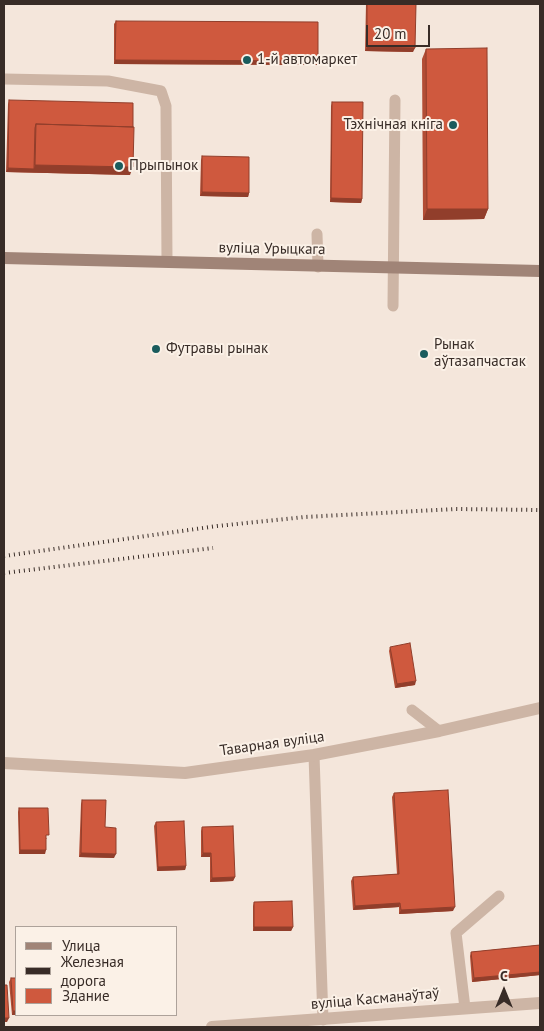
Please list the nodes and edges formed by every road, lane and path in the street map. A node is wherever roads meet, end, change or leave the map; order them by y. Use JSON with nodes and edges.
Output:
{"nodes":[{"id":1,"x":4,"y":79,"type":"edge"},
{"id":2,"x":395,"y":100,"type":"dead end"},
{"id":3,"x":317,"y":234,"type":"dead end"},
{"id":4,"x":4,"y":258,"type":"edge"},
{"id":5,"x":167,"y":261,"type":"junction"},
{"id":6,"x":318,"y":267,"type":"junction"},
{"id":7,"x":393,"y":268,"type":"junction"},
{"id":8,"x":540,"y":271,"type":"edge"},
{"id":9,"x":393,"y":306,"type":"dead end"},
{"id":10,"x":540,"y":708,"type":"edge"},
{"id":11,"x":412,"y":710,"type":"dead end"},
{"id":12,"x":439,"y":731,"type":"junction"},
{"id":13,"x":314,"y":755,"type":"junction"},
{"id":14,"x":4,"y":763,"type":"edge"},
{"id":15,"x":499,"y":896,"type":"dead end"},
{"id":16,"x":540,"y":1003,"type":"edge"},
{"id":17,"x":465,"y":1008,"type":"junction"},
{"id":18,"x":324,"y":1020,"type":"junction"},
{"id":19,"x":212,"y":1027,"type":"edge"}],
"edges":[{"from":1,"to":5,"type":"lane"},
{"from":2,"to":7,"type":"lane"},
{"from":3,"to":6,"type":"lane"},
{"from":4,"to":5,"type":"main road","name":"вуліца Урыцкага"},
{"from":5,"to":6,"type":"main road","name":"вуліца Урыцкага"},
{"from":6,"to":7,"type":"main road","name":"вуліца Урыцкага"},
{"from":7,"to":8,"type":"main road","name":"вуліца Урыцкага"},
{"from":7,"to":9,"type":"lane"},
{"from":10,"to":12,"type":"street","name":"Таварная вуліца"},
{"from":11,"to":12,"type":"lane"},
{"from":12,"to":13,"type":"street","name":"Таварная вуліца"},
{"from":13,"to":14,"type":"street","name":"Таварная вуліца"},
{"from":13,"to":18,"type":"lane"},
{"from":15,"to":17,"type":"lane"},
{"from":16,"to":17,"type":"street","name":"вуліца Касманаўтаў"},
{"from":17,"to":18,"type":"street","name":"вуліца Касманаўтаў"},
{"from":18,"to":19,"type":"street","name":"вуліца Касманаўтаў"}]}
